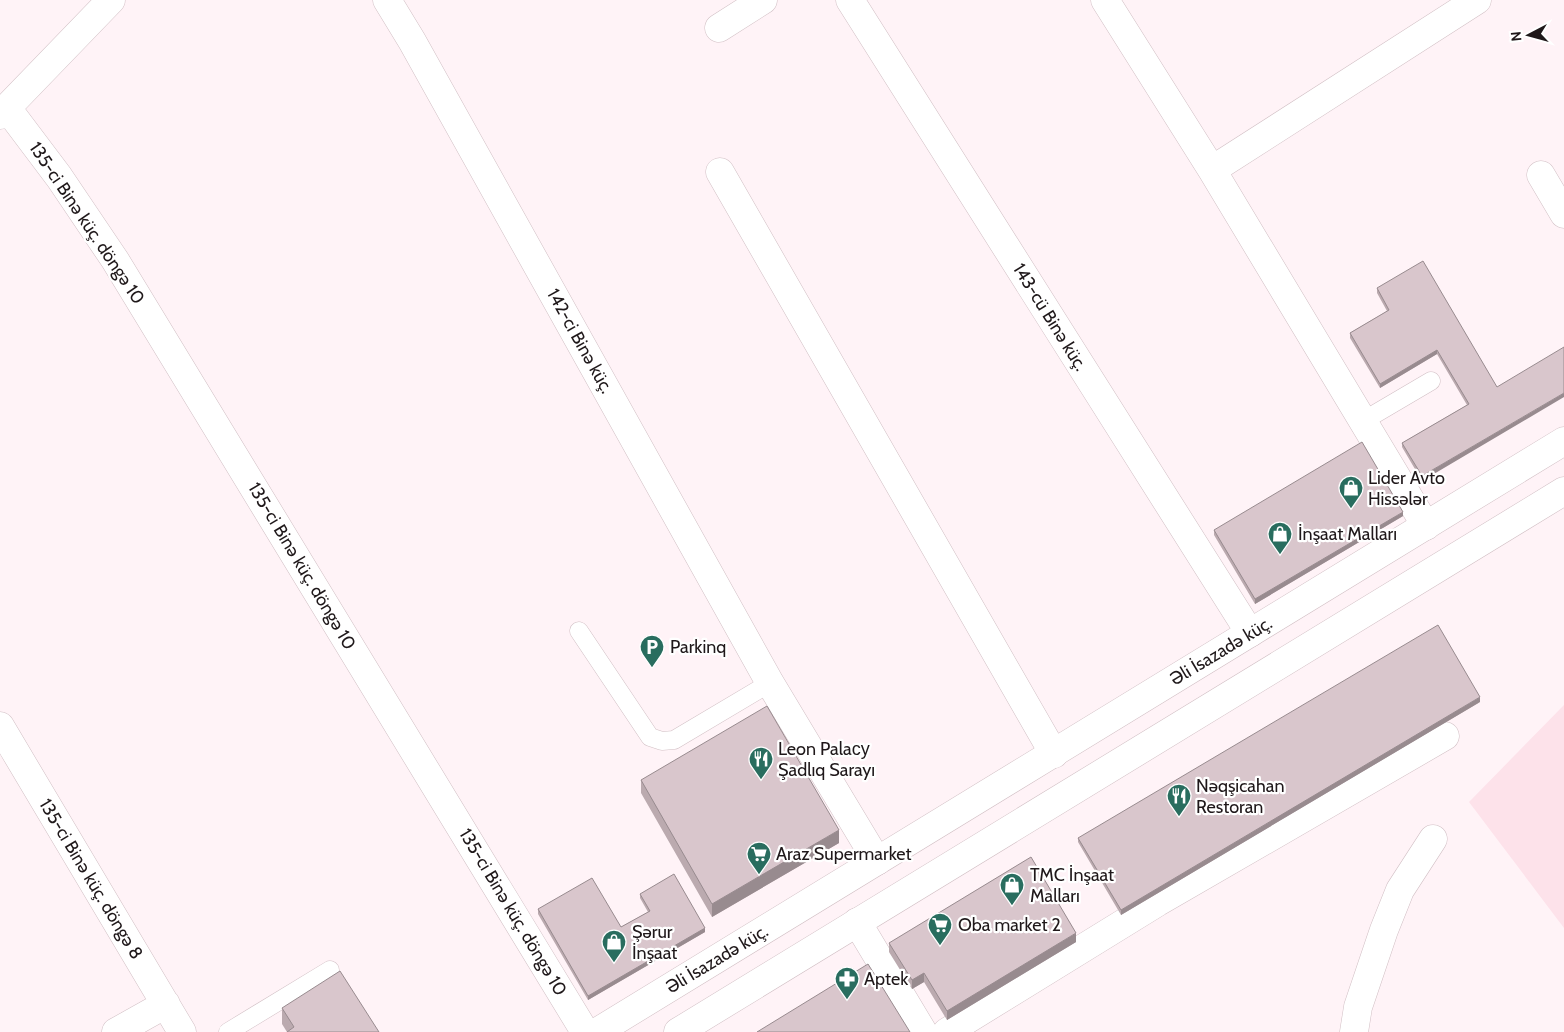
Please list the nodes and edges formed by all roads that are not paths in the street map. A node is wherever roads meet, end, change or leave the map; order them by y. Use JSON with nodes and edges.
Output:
{"nodes":[{"id":1,"x":111,"y":0,"type":"edge"},
{"id":2,"x":387,"y":0,"type":"edge"},
{"id":3,"x":763,"y":0,"type":"edge"},
{"id":4,"x":850,"y":0,"type":"edge"},
{"id":5,"x":1105,"y":0,"type":"edge"},
{"id":6,"x":1477,"y":0,"type":"edge"},
{"id":7,"x":719,"y":28,"type":"dead end"},
{"id":8,"x":4,"y":111,"type":"edge"},
{"id":9,"x":1212,"y":170,"type":"junction"},
{"id":10,"x":720,"y":172,"type":"dead end"},
{"id":11,"x":1541,"y":175,"type":"dead end"},
{"id":12,"x":1564,"y":214,"type":"edge"},
{"id":13,"x":1431,"y":381,"type":"dead end"},
{"id":14,"x":1363,"y":421,"type":"junction"},
{"id":15,"x":1564,"y":441,"type":"edge"},
{"id":16,"x":1564,"y":491,"type":"edge"},
{"id":17,"x":1426,"y":526,"type":"junction"},
{"id":18,"x":579,"y":631,"type":"dead end"},
{"id":19,"x":1250,"y":633,"type":"junction"},
{"id":20,"x":770,"y":683,"type":"junction"},
{"id":21,"x":0,"y":726,"type":"edge"},
{"id":22,"x":1445,"y":736,"type":"dead end"},
{"id":23,"x":1054,"y":754,"type":"junction"},
{"id":24,"x":1433,"y":839,"type":"dead end"},
{"id":25,"x":877,"y":861,"type":"junction"},
{"id":26,"x":836,"y":887,"type":"junction"},
{"id":27,"x":899,"y":896,"type":"junction"},
{"id":28,"x":856,"y":922,"type":"junction"},
{"id":29,"x":330,"y":970,"type":"dead end"},
{"id":30,"x":166,"y":1004,"type":"junction"},
{"id":31,"x":116,"y":1032,"type":"edge"},
{"id":32,"x":182,"y":1032,"type":"edge"},
{"id":33,"x":228,"y":1032,"type":"edge"},
{"id":34,"x":586,"y":1032,"type":"edge"},
{"id":35,"x":597,"y":1032,"type":"edge"},
{"id":36,"x":678,"y":1032,"type":"edge"},
{"id":37,"x":923,"y":1032,"type":"edge"},
{"id":38,"x":947,"y":1032,"type":"edge"},
{"id":39,"x":1354,"y":1032,"type":"edge"}],
"edges":[{"from":1,"to":8,"type":"street"},
{"from":2,"to":20,"type":"street","name":"142-ci Binə küç."},
{"from":3,"to":7,"type":"street"},
{"from":4,"to":19,"type":"street","name":"143-cü Binə küç."},
{"from":5,"to":9,"type":"street"},
{"from":6,"to":9,"type":"street"},
{"from":8,"to":34,"type":"street","name":"135-ci Binə küç. döngə 10"},
{"from":9,"to":14,"type":"street"},
{"from":10,"to":23,"type":"street"},
{"from":11,"to":12,"type":"street"},
{"from":13,"to":14,"type":"lane"},
{"from":14,"to":17,"type":"street"},
{"from":15,"to":17,"type":"street","name":"Əli İsazadə küç."},
{"from":16,"to":27,"type":"street"},
{"from":17,"to":19,"type":"street","name":"Əli İsazadə küç."},
{"from":18,"to":20,"type":"lane"},
{"from":19,"to":23,"type":"street","name":"Əli İsazadə küç."},
{"from":20,"to":25,"type":"street","name":"142-ci Binə küç."},
{"from":21,"to":30,"type":"street","name":"135-ci Binə küç. döngə 8"},
{"from":22,"to":38,"type":"street"},
{"from":23,"to":25,"type":"street","name":"Əli İsazadə küç."},
{"from":24,"to":39,"type":"street"},
{"from":25,"to":26,"type":"street","name":"Əli İsazadə küç."},
{"from":25,"to":27,"type":"street","name":"142-ci Binə küç."},
{"from":26,"to":28,"type":"street"},
{"from":26,"to":35,"type":"street","name":"Əli İsazadə küç."},
{"from":27,"to":28,"type":"street"},
{"from":28,"to":36,"type":"street"},
{"from":28,"to":37,"type":"street"},
{"from":29,"to":33,"type":"lane"},
{"from":30,"to":31,"type":"street"},
{"from":30,"to":32,"type":"street","name":"135-ci Binə küç. döngə 8"}]}
